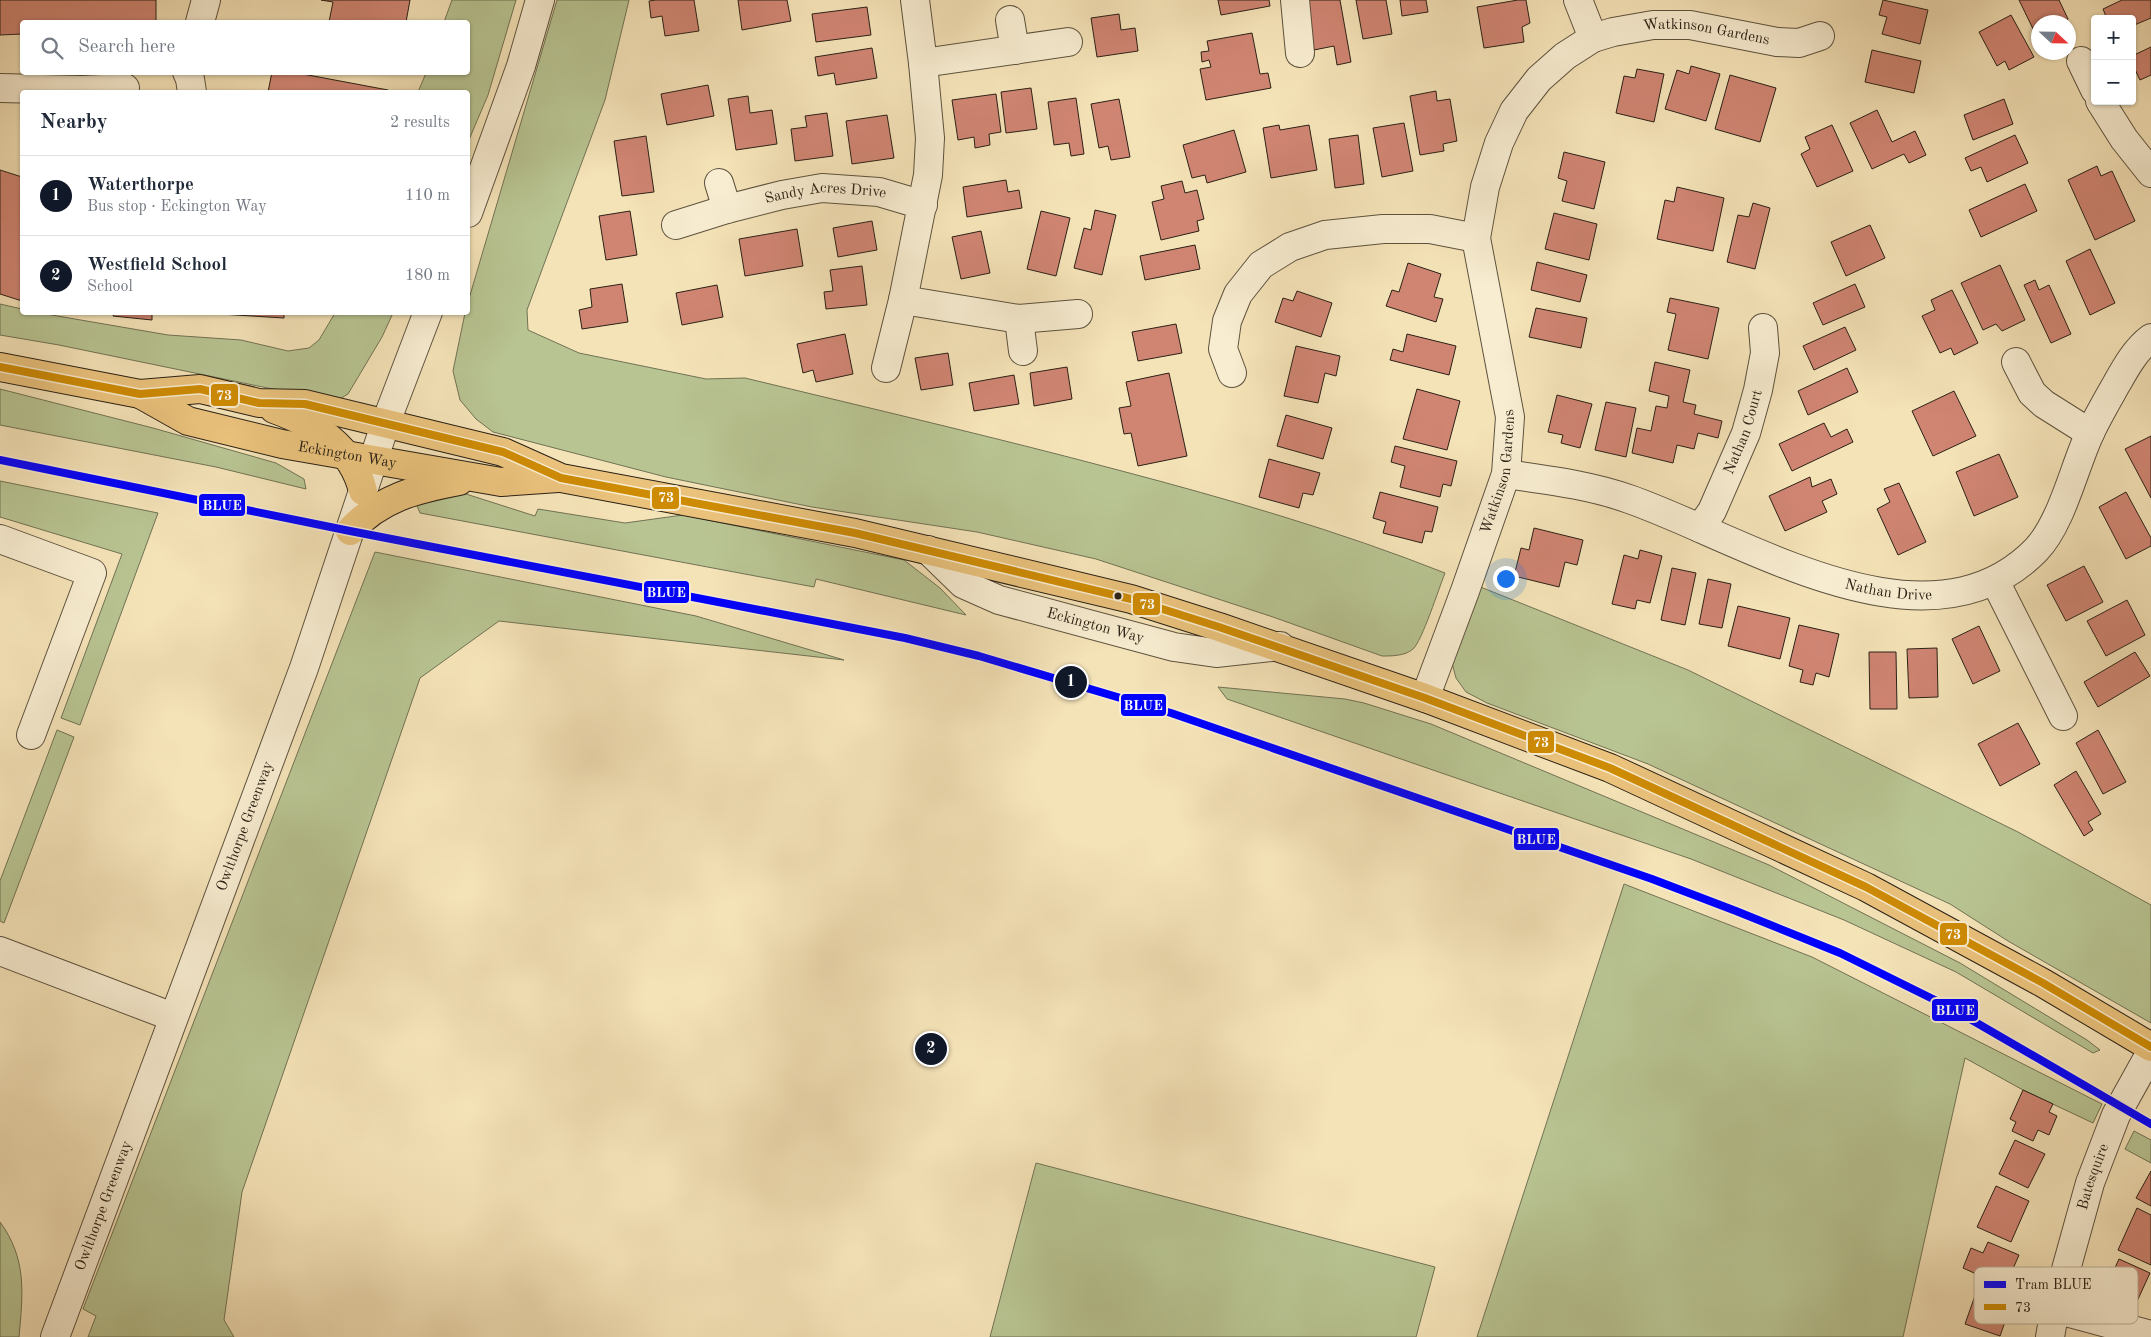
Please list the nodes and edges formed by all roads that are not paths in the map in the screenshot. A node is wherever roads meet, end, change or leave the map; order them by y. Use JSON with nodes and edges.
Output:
{"nodes":[{"id":1,"x":206,"y":0,"type":"edge"},
{"id":2,"x":540,"y":0,"type":"edge"},
{"id":3,"x":915,"y":0,"type":"edge"},
{"id":4,"x":1295,"y":0,"type":"edge"},
{"id":5,"x":1578,"y":0,"type":"edge"},
{"id":6,"x":201,"y":20,"type":"edge"},
{"id":7,"x":1010,"y":20,"type":"dead end"},
{"id":8,"x":1820,"y":36,"type":"dead end"},
{"id":9,"x":1593,"y":38,"type":"junction"},
{"id":10,"x":1068,"y":42,"type":"dead end"},
{"id":11,"x":1015,"y":50,"type":"junction"},
{"id":12,"x":1300,"y":53,"type":"dead end"},
{"id":13,"x":2081,"y":61,"type":"dead end"},
{"id":14,"x":923,"y":63,"type":"junction"},
{"id":15,"x":188,"y":75,"type":"edge"},
{"id":16,"x":2091,"y":82,"type":"edge"},
{"id":17,"x":127,"y":84,"type":"edge"},
{"id":18,"x":0,"y":88,"type":"edge"},
{"id":19,"x":192,"y":90,"type":"edge"},
{"id":20,"x":2103,"y":105,"type":"edge"},
{"id":21,"x":2151,"y":173,"type":"edge"},
{"id":22,"x":923,"y":205,"type":"junction"},
{"id":23,"x":470,"y":207,"type":"edge"},
{"id":24,"x":676,"y":225,"type":"dead end"},
{"id":25,"x":1476,"y":238,"type":"junction"},
{"id":26,"x":903,"y":300,"type":"junction"},
{"id":27,"x":1078,"y":314,"type":"dead end"},
{"id":28,"x":427,"y":315,"type":"edge"},
{"id":29,"x":1019,"y":319,"type":"junction"},
{"id":30,"x":1763,"y":328,"type":"dead end"},
{"id":31,"x":2151,"y":338,"type":"edge"},
{"id":32,"x":1023,"y":351,"type":"dead end"},
{"id":33,"x":2016,"y":362,"type":"dead end"},
{"id":34,"x":0,"y":367,"type":"edge"},
{"id":35,"x":886,"y":368,"type":"dead end"},
{"id":36,"x":1232,"y":373,"type":"dead end"},
{"id":37,"x":140,"y":394,"type":"junction"},
{"id":38,"x":259,"y":403,"type":"junction"},
{"id":39,"x":386,"y":422,"type":"junction"},
{"id":40,"x":2090,"y":433,"type":"junction"},
{"id":41,"x":361,"y":459,"type":"junction"},
{"id":42,"x":1506,"y":474,"type":"junction"},
{"id":43,"x":475,"y":478,"type":"junction"},
{"id":44,"x":561,"y":478,"type":"junction"},
{"id":45,"x":1700,"y":528,"type":"junction"},
{"id":46,"x":350,"y":531,"type":"junction"},
{"id":47,"x":0,"y":539,"type":"edge"},
{"id":48,"x":1995,"y":581,"type":"junction"},
{"id":49,"x":1424,"y":698,"type":"junction"},
{"id":50,"x":2063,"y":716,"type":"dead end"},
{"id":51,"x":31,"y":735,"type":"dead end"},
{"id":52,"x":0,"y":951,"type":"edge"},
{"id":53,"x":174,"y":1017,"type":"junction"},
{"id":54,"x":2151,"y":1047,"type":"edge"},
{"id":55,"x":2151,"y":1052,"type":"edge"},
{"id":56,"x":2066,"y":1267,"type":"edge"},
{"id":57,"x":2052,"y":1324,"type":"edge"},
{"id":58,"x":2110,"y":1324,"type":"edge"},
{"id":59,"x":2151,"y":1335,"type":"edge"},
{"id":60,"x":55,"y":1337,"type":"edge"},
{"id":61,"x":2050,"y":1337,"type":"edge"}],
"edges":[{"from":1,"to":6,"type":"street"},
{"from":2,"to":23,"type":"street"},
{"from":3,"to":14,"type":"street"},
{"from":4,"to":12,"type":"street"},
{"from":5,"to":9,"type":"street"},
{"from":7,"to":11,"type":"street"},
{"from":8,"to":9,"type":"street","name":"Watkinson Gardens"},
{"from":9,"to":25,"type":"street","name":"Watkinson Gardens"},
{"from":10,"to":11,"type":"street"},
{"from":11,"to":14,"type":"street"},
{"from":13,"to":16,"type":"street"},
{"from":14,"to":22,"type":"street"},
{"from":15,"to":19,"type":"street"},
{"from":17,"to":18,"type":"street"},
{"from":20,"to":21,"type":"street"},
{"from":22,"to":24,"type":"street","name":"Sandy Acres Drive"},
{"from":22,"to":26,"type":"street"},
{"from":25,"to":36,"type":"street"},
{"from":25,"to":42,"type":"street","name":"Watkinson Gardens"},
{"from":26,"to":29,"type":"street"},
{"from":26,"to":35,"type":"street"},
{"from":27,"to":29,"type":"street"},
{"from":28,"to":39,"type":"street","name":"Owlthorpe Greenway"},
{"from":29,"to":32,"type":"street"},
{"from":30,"to":45,"type":"street","name":"Nathan Court"},
{"from":31,"to":40,"type":"street","name":"Nathan Drive"},
{"from":33,"to":40,"type":"street"},
{"from":34,"to":37,"type":"main road","name":"Eckington Way"},
{"from":37,"to":38,"type":"main road","name":"Eckington Way"},
{"from":37,"to":41,"type":"main road","name":"Eckington Way"},
{"from":38,"to":39,"type":"main road","name":"Eckington Way"},
{"from":38,"to":41,"type":"main road"},
{"from":39,"to":41,"type":"street","name":"Owlthorpe Greenway"},
{"from":39,"to":44,"type":"main road","name":"Eckington Way"},
{"from":40,"to":48,"type":"street","name":"Nathan Drive"},
{"from":41,"to":43,"type":"main road","name":"Eckington Way"},
{"from":41,"to":46,"type":"street","name":"Owlthorpe Greenway"},
{"from":42,"to":45,"type":"street","name":"Nathan Drive"},
{"from":42,"to":49,"type":"street","name":"Watkinson Gardens"},
{"from":43,"to":44,"type":"main road","name":"Eckington Way"},
{"from":43,"to":46,"type":"main road"},
{"from":44,"to":49,"type":"main road","name":"Eckington Way"},
{"from":45,"to":48,"type":"street","name":"Nathan Drive"},
{"from":46,"to":53,"type":"street","name":"Owlthorpe Greenway"},
{"from":47,"to":51,"type":"street"},
{"from":48,"to":50,"type":"street"},
{"from":49,"to":54,"type":"main road","name":"Eckington Way"},
{"from":52,"to":53,"type":"street"},
{"from":53,"to":60,"type":"street","name":"Owlthorpe Greenway"},
{"from":55,"to":56,"type":"street","name":"Batesquire"},
{"from":57,"to":61,"type":"street","name":"Batesquire"},
{"from":58,"to":59,"type":"street"}]}
